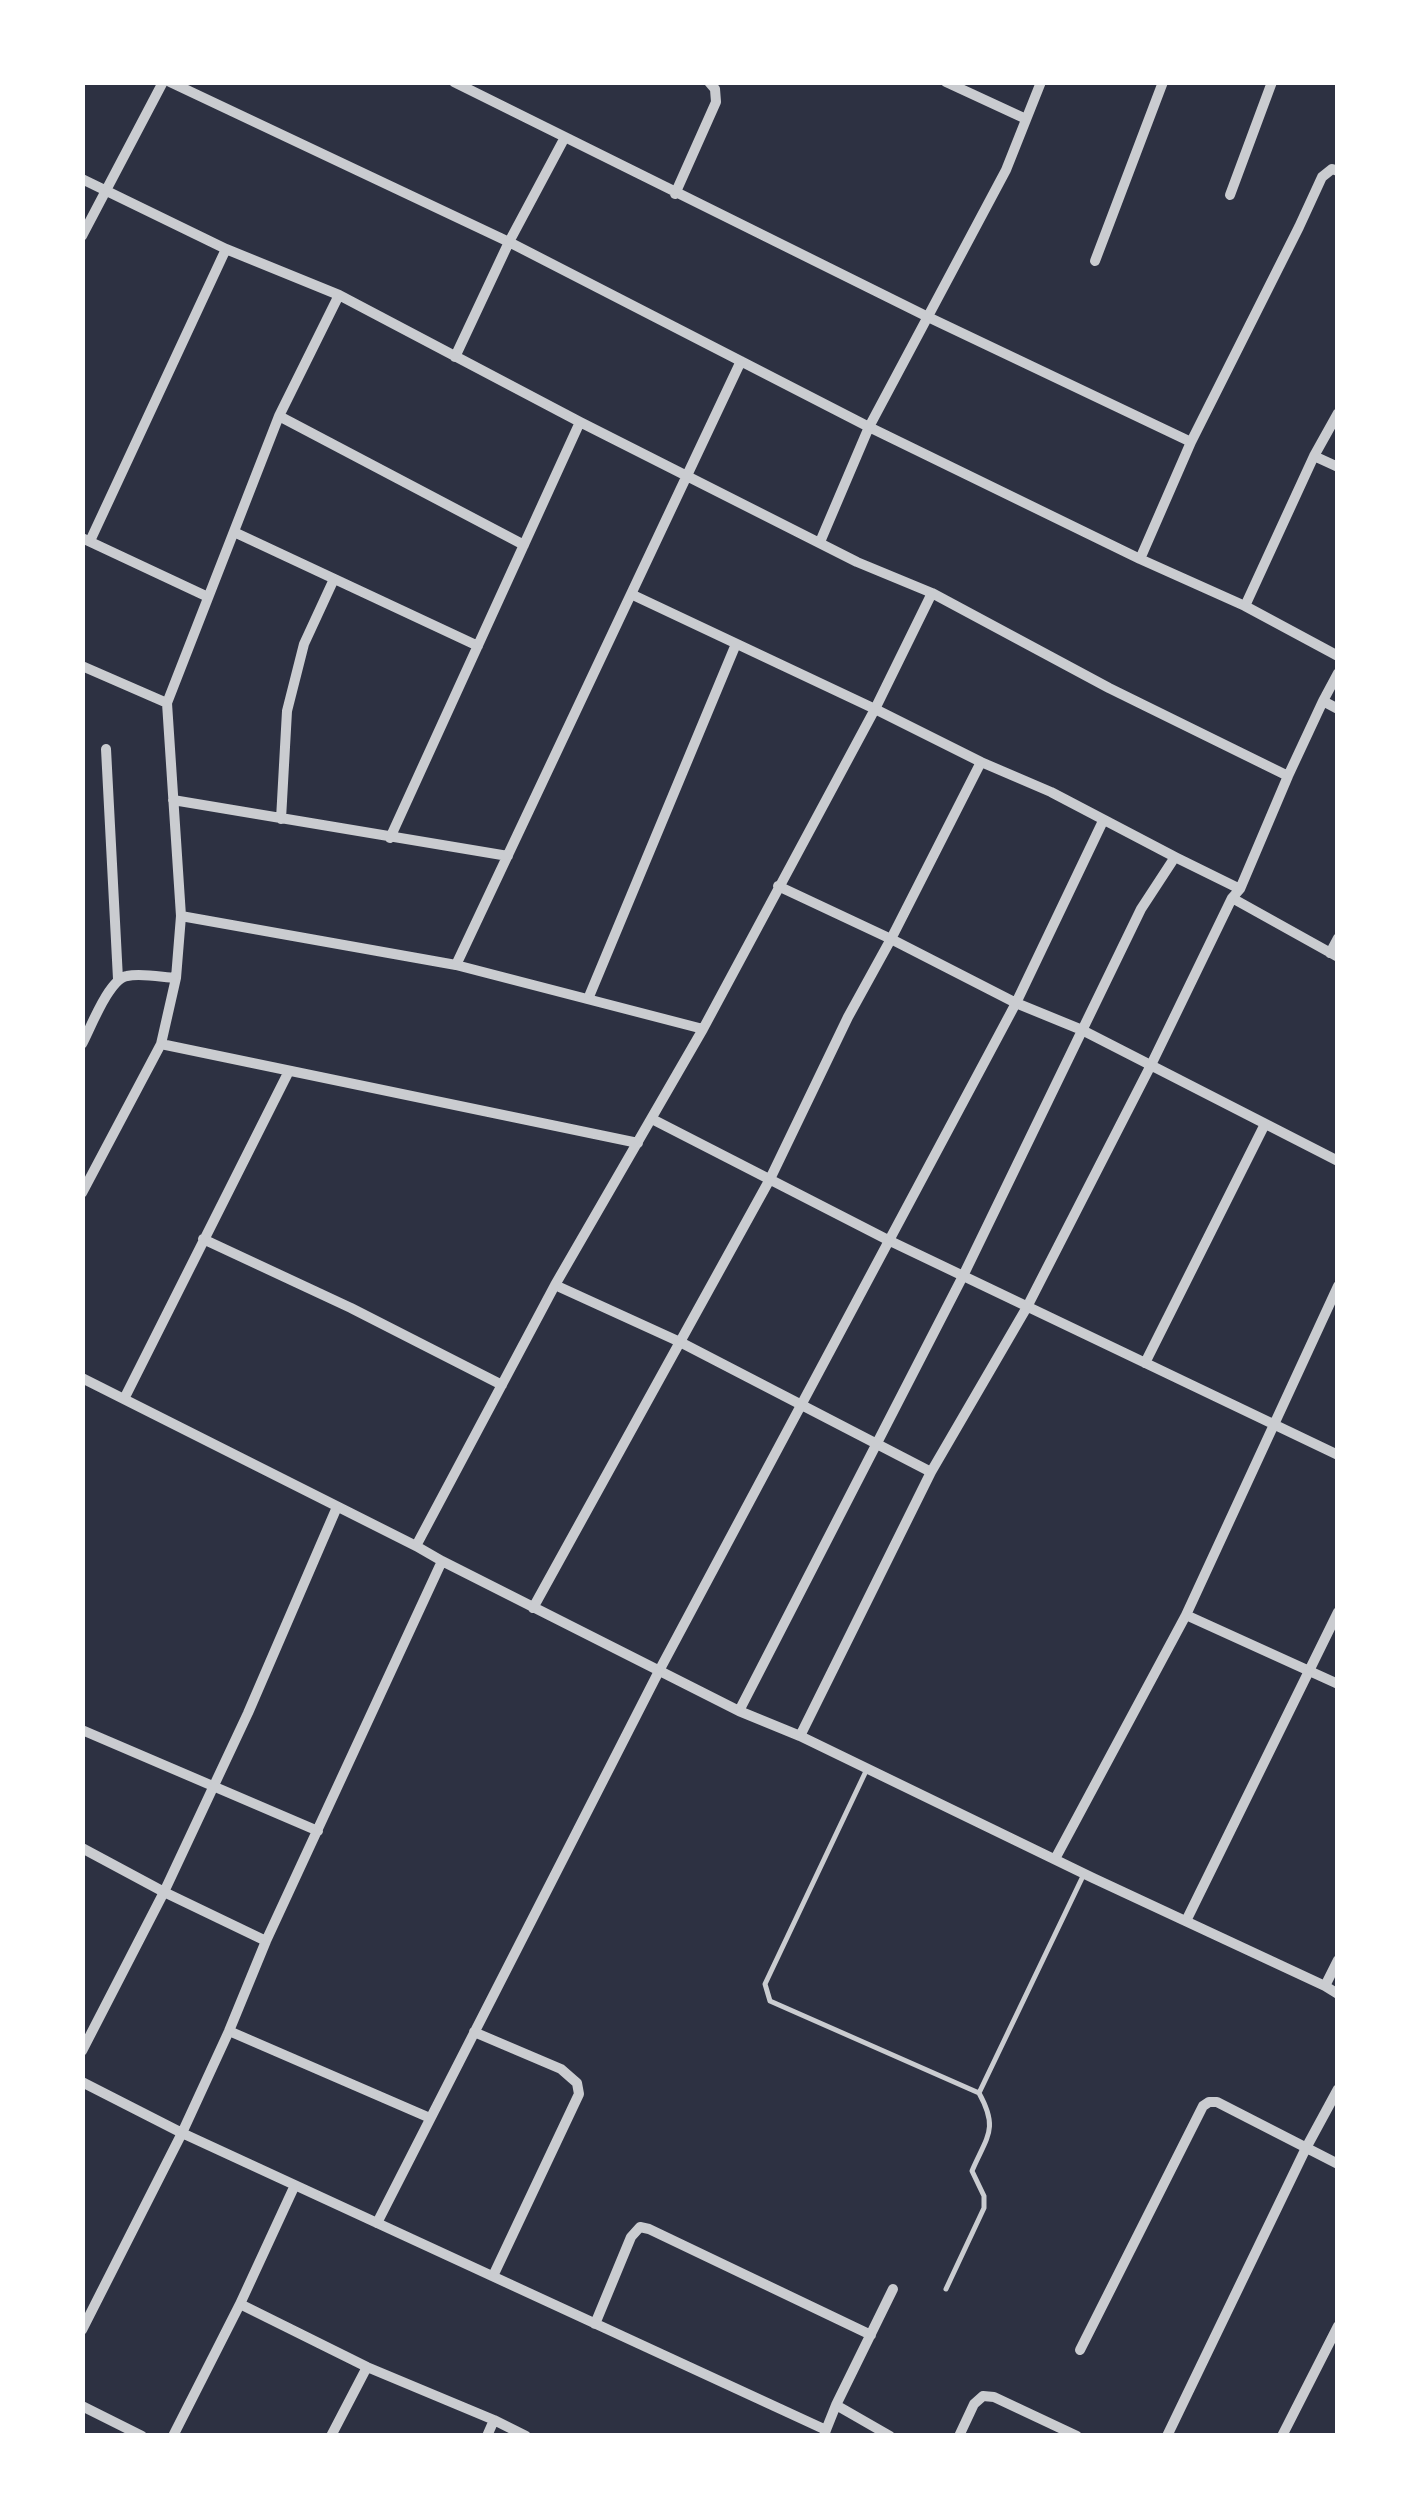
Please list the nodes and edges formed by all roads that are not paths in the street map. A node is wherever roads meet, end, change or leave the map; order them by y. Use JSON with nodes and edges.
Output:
{"nodes":[{"id":1,"x":454,"y":82,"type":"edge"},
{"id":2,"x":709,"y":82,"type":"edge"},
{"id":3,"x":946,"y":82,"type":"edge"},
{"id":4,"x":1041,"y":82,"type":"edge"},
{"id":5,"x":1163,"y":82,"type":"edge"},
{"id":6,"x":1272,"y":82,"type":"edge"},
{"id":7,"x":169,"y":83,"type":"edge"},
{"id":8,"x":1026,"y":120,"type":"junction"},
{"id":9,"x":564,"y":139,"type":"junction"},
{"id":10,"x":1338,"y":171,"type":"edge"},
{"id":11,"x":82,"y":179,"type":"edge"},
{"id":12,"x":105,"y":191,"type":"junction"},
{"id":13,"x":675,"y":194,"type":"junction"},
{"id":14,"x":1230,"y":195,"type":"dead end"},
{"id":15,"x":82,"y":236,"type":"edge"},
{"id":16,"x":509,"y":242,"type":"junction"},
{"id":17,"x":226,"y":250,"type":"junction"},
{"id":18,"x":1095,"y":261,"type":"dead end"},
{"id":19,"x":339,"y":295,"type":"junction"},
{"id":20,"x":928,"y":317,"type":"junction"},
{"id":21,"x":455,"y":357,"type":"junction"},
{"id":22,"x":741,"y":362,"type":"junction"},
{"id":23,"x":1338,"y":412,"type":"edge"},
{"id":24,"x":279,"y":416,"type":"junction"},
{"id":25,"x":580,"y":422,"type":"junction"},
{"id":26,"x":869,"y":428,"type":"junction"},
{"id":27,"x":1191,"y":442,"type":"junction"},
{"id":28,"x":1314,"y":456,"type":"junction"},
{"id":29,"x":1338,"y":467,"type":"edge"},
{"id":30,"x":688,"y":476,"type":"junction"},
{"id":31,"x":234,"y":532,"type":"junction"},
{"id":32,"x":86,"y":540,"type":"edge"},
{"id":33,"x":820,"y":542,"type":"junction"},
{"id":34,"x":524,"y":546,"type":"junction"},
{"id":35,"x":1140,"y":558,"type":"junction"},
{"id":36,"x":334,"y":578,"type":"junction"},
{"id":37,"x":932,"y":593,"type":"junction"},
{"id":38,"x":632,"y":595,"type":"junction"},
{"id":39,"x":208,"y":597,"type":"junction"},
{"id":40,"x":1245,"y":606,"type":"junction"},
{"id":41,"x":736,"y":644,"type":"junction"},
{"id":42,"x":478,"y":646,"type":"junction"},
{"id":43,"x":1338,"y":656,"type":"edge"},
{"id":44,"x":82,"y":666,"type":"edge"},
{"id":45,"x":1338,"y":673,"type":"edge"},
{"id":46,"x":1323,"y":701,"type":"junction"},
{"id":47,"x":167,"y":704,"type":"junction"},
{"id":48,"x":1338,"y":708,"type":"edge"},
{"id":49,"x":875,"y":709,"type":"junction"},
{"id":50,"x":106,"y":749,"type":"dead end"},
{"id":51,"x":981,"y":762,"type":"junction"},
{"id":52,"x":1288,"y":776,"type":"junction"},
{"id":53,"x":174,"y":800,"type":"junction"},
{"id":54,"x":281,"y":819,"type":"junction"},
{"id":55,"x":1103,"y":821,"type":"junction"},
{"id":56,"x":390,"y":838,"type":"junction"},
{"id":57,"x":508,"y":856,"type":"junction"},
{"id":58,"x":1175,"y":857,"type":"junction"},
{"id":59,"x":778,"y":886,"type":"junction"},
{"id":60,"x":1236,"y":894,"type":"junction"},
{"id":61,"x":181,"y":916,"type":"junction"},
{"id":62,"x":1338,"y":938,"type":"edge"},
{"id":63,"x":891,"y":939,"type":"junction"},
{"id":64,"x":1334,"y":955,"type":"edge"},
{"id":65,"x":456,"y":965,"type":"junction"},
{"id":66,"x":176,"y":978,"type":"junction"},
{"id":67,"x":118,"y":979,"type":"junction"},
{"id":68,"x":588,"y":999,"type":"junction"},
{"id":69,"x":1016,"y":1002,"type":"junction"},
{"id":70,"x":702,"y":1029,"type":"junction"},
{"id":71,"x":1082,"y":1030,"type":"junction"},
{"id":72,"x":82,"y":1044,"type":"edge"},
{"id":73,"x":161,"y":1044,"type":"junction"},
{"id":74,"x":1151,"y":1065,"type":"junction"},
{"id":75,"x":289,"y":1070,"type":"junction"},
{"id":76,"x":652,"y":1119,"type":"junction"},
{"id":77,"x":1265,"y":1124,"type":"junction"},
{"id":78,"x":638,"y":1143,"type":"junction"},
{"id":79,"x":1338,"y":1161,"type":"edge"},
{"id":80,"x":770,"y":1179,"type":"junction"},
{"id":81,"x":82,"y":1193,"type":"edge"},
{"id":82,"x":203,"y":1239,"type":"junction"},
{"id":83,"x":888,"y":1240,"type":"junction"},
{"id":84,"x":963,"y":1276,"type":"junction"},
{"id":85,"x":554,"y":1285,"type":"junction"},
{"id":86,"x":1338,"y":1286,"type":"edge"},
{"id":87,"x":1026,"y":1307,"type":"junction"},
{"id":88,"x":680,"y":1342,"type":"junction"},
{"id":89,"x":1145,"y":1363,"type":"junction"},
{"id":90,"x":82,"y":1378,"type":"edge"},
{"id":91,"x":502,"y":1385,"type":"junction"},
{"id":92,"x":124,"y":1399,"type":"junction"},
{"id":93,"x":802,"y":1405,"type":"junction"},
{"id":94,"x":1274,"y":1425,"type":"junction"},
{"id":95,"x":878,"y":1446,"type":"junction"},
{"id":96,"x":1338,"y":1455,"type":"edge"},
{"id":97,"x":931,"y":1472,"type":"junction"},
{"id":98,"x":337,"y":1508,"type":"junction"},
{"id":99,"x":416,"y":1546,"type":"junction"},
{"id":100,"x":442,"y":1561,"type":"junction"},
{"id":101,"x":533,"y":1608,"type":"junction"},
{"id":102,"x":1338,"y":1612,"type":"edge"},
{"id":103,"x":1186,"y":1615,"type":"junction"},
{"id":104,"x":1308,"y":1671,"type":"junction"},
{"id":105,"x":659,"y":1672,"type":"junction"},
{"id":106,"x":1338,"y":1684,"type":"edge"},
{"id":107,"x":740,"y":1711,"type":"junction"},
{"id":108,"x":82,"y":1730,"type":"edge"},
{"id":109,"x":800,"y":1736,"type":"junction"},
{"id":110,"x":867,"y":1768,"type":"junction"},
{"id":111,"x":214,"y":1784,"type":"junction"},
{"id":112,"x":318,"y":1831,"type":"junction"},
{"id":113,"x":82,"y":1848,"type":"edge"},
{"id":114,"x":1055,"y":1860,"type":"junction"},
{"id":115,"x":1084,"y":1874,"type":"junction"},
{"id":116,"x":164,"y":1892,"type":"junction"},
{"id":117,"x":1186,"y":1921,"type":"junction"},
{"id":118,"x":266,"y":1942,"type":"junction"},
{"id":119,"x":1338,"y":1960,"type":"edge"},
{"id":120,"x":1325,"y":1986,"type":"junction"},
{"id":121,"x":1338,"y":1994,"type":"edge"},
{"id":122,"x":229,"y":2031,"type":"junction"},
{"id":123,"x":474,"y":2032,"type":"junction"},
{"id":124,"x":82,"y":2051,"type":"edge"},
{"id":125,"x":82,"y":2082,"type":"edge"},
{"id":126,"x":1338,"y":2088,"type":"edge"},
{"id":127,"x":979,"y":2093,"type":"junction"},
{"id":128,"x":430,"y":2118,"type":"junction"},
{"id":129,"x":182,"y":2133,"type":"junction"},
{"id":130,"x":1306,"y":2148,"type":"junction"},
{"id":131,"x":1338,"y":2164,"type":"edge"},
{"id":132,"x":295,"y":2185,"type":"junction"},
{"id":133,"x":376,"y":2223,"type":"junction"},
{"id":134,"x":492,"y":2276,"type":"junction"},
{"id":135,"x":946,"y":2288,"type":"dead end"},
{"id":136,"x":893,"y":2289,"type":"dead end"},
{"id":137,"x":240,"y":2304,"type":"junction"},
{"id":138,"x":595,"y":2324,"type":"junction"},
{"id":139,"x":1338,"y":2326,"type":"edge"},
{"id":140,"x":82,"y":2330,"type":"edge"},
{"id":141,"x":870,"y":2335,"type":"junction"},
{"id":142,"x":1080,"y":2350,"type":"dead end"},
{"id":143,"x":367,"y":2367,"type":"junction"},
{"id":144,"x":836,"y":2405,"type":"junction"},
{"id":145,"x":82,"y":2406,"type":"edge"},
{"id":146,"x":494,"y":2420,"type":"junction"},
{"id":147,"x":825,"y":2433,"type":"edge"},
{"id":148,"x":142,"y":2436,"type":"edge"},
{"id":149,"x":173,"y":2436,"type":"edge"},
{"id":150,"x":331,"y":2436,"type":"edge"},
{"id":151,"x":487,"y":2436,"type":"edge"},
{"id":152,"x":526,"y":2436,"type":"edge"},
{"id":153,"x":890,"y":2436,"type":"edge"},
{"id":154,"x":958,"y":2436,"type":"edge"},
{"id":155,"x":1077,"y":2436,"type":"edge"},
{"id":156,"x":1167,"y":2436,"type":"edge"},
{"id":157,"x":1282,"y":2436,"type":"edge"}],
"edges":[{"from":1,"to":9,"type":"street"},
{"from":2,"to":13,"type":"street"},
{"from":3,"to":8,"type":"street"},
{"from":4,"to":8,"type":"street"},
{"from":5,"to":18,"type":"street"},
{"from":6,"to":14,"type":"street"},
{"from":7,"to":12,"type":"street"},
{"from":7,"to":16,"type":"street"},
{"from":8,"to":20,"type":"street"},
{"from":9,"to":13,"type":"street"},
{"from":9,"to":16,"type":"street"},
{"from":10,"to":27,"type":"street"},
{"from":11,"to":12,"type":"street"},
{"from":12,"to":15,"type":"street"},
{"from":12,"to":17,"type":"street"},
{"from":13,"to":20,"type":"street"},
{"from":16,"to":21,"type":"street"},
{"from":16,"to":22,"type":"street"},
{"from":17,"to":19,"type":"street"},
{"from":17,"to":32,"type":"street"},
{"from":19,"to":21,"type":"street"},
{"from":19,"to":24,"type":"street"},
{"from":20,"to":26,"type":"street"},
{"from":20,"to":27,"type":"street"},
{"from":21,"to":25,"type":"street"},
{"from":22,"to":26,"type":"street"},
{"from":22,"to":30,"type":"street"},
{"from":23,"to":28,"type":"street"},
{"from":24,"to":31,"type":"street"},
{"from":24,"to":34,"type":"street"},
{"from":25,"to":30,"type":"street"},
{"from":25,"to":34,"type":"street"},
{"from":26,"to":33,"type":"street"},
{"from":26,"to":35,"type":"street"},
{"from":27,"to":35,"type":"street"},
{"from":28,"to":29,"type":"street"},
{"from":28,"to":40,"type":"street"},
{"from":30,"to":33,"type":"street"},
{"from":30,"to":38,"type":"street"},
{"from":31,"to":36,"type":"street"},
{"from":31,"to":39,"type":"street"},
{"from":32,"to":39,"type":"street"},
{"from":33,"to":37,"type":"street"},
{"from":34,"to":42,"type":"street"},
{"from":35,"to":40,"type":"street"},
{"from":36,"to":42,"type":"street"},
{"from":36,"to":54,"type":"street"},
{"from":37,"to":49,"type":"street"},
{"from":37,"to":52,"type":"street"},
{"from":38,"to":41,"type":"street"},
{"from":38,"to":57,"type":"street"},
{"from":39,"to":47,"type":"street"},
{"from":40,"to":43,"type":"street"},
{"from":41,"to":49,"type":"street"},
{"from":41,"to":68,"type":"street"},
{"from":42,"to":56,"type":"street"},
{"from":44,"to":47,"type":"street"},
{"from":45,"to":46,"type":"street"},
{"from":46,"to":48,"type":"street"},
{"from":46,"to":52,"type":"street"},
{"from":47,"to":53,"type":"street"},
{"from":49,"to":51,"type":"street"},
{"from":49,"to":59,"type":"street"},
{"from":50,"to":67,"type":"street"},
{"from":51,"to":55,"type":"street"},
{"from":51,"to":63,"type":"street"},
{"from":52,"to":60,"type":"street"},
{"from":53,"to":54,"type":"street"},
{"from":53,"to":61,"type":"street"},
{"from":54,"to":56,"type":"street"},
{"from":55,"to":58,"type":"street"},
{"from":55,"to":69,"type":"street"},
{"from":56,"to":57,"type":"street"},
{"from":57,"to":65,"type":"street"},
{"from":58,"to":60,"type":"street"},
{"from":58,"to":71,"type":"street"},
{"from":59,"to":63,"type":"street"},
{"from":59,"to":70,"type":"street"},
{"from":60,"to":64,"type":"street"},
{"from":60,"to":74,"type":"street"},
{"from":61,"to":65,"type":"street"},
{"from":61,"to":66,"type":"street"},
{"from":62,"to":64,"type":"street"},
{"from":63,"to":69,"type":"street"},
{"from":63,"to":80,"type":"street"},
{"from":65,"to":68,"type":"street"},
{"from":66,"to":67,"type":"street"},
{"from":66,"to":73,"type":"street"},
{"from":67,"to":72,"type":"street"},
{"from":68,"to":70,"type":"street"},
{"from":69,"to":71,"type":"street"},
{"from":69,"to":83,"type":"street"},
{"from":70,"to":76,"type":"street"},
{"from":71,"to":74,"type":"street"},
{"from":71,"to":84,"type":"street"},
{"from":73,"to":75,"type":"street"},
{"from":73,"to":81,"type":"street"},
{"from":74,"to":77,"type":"street"},
{"from":74,"to":87,"type":"street"},
{"from":75,"to":78,"type":"street"},
{"from":75,"to":82,"type":"street"},
{"from":76,"to":78,"type":"street"},
{"from":76,"to":80,"type":"street"},
{"from":77,"to":79,"type":"street"},
{"from":77,"to":89,"type":"street"},
{"from":78,"to":85,"type":"street"},
{"from":80,"to":83,"type":"street"},
{"from":80,"to":88,"type":"street"},
{"from":82,"to":91,"type":"street"},
{"from":82,"to":92,"type":"street"},
{"from":83,"to":84,"type":"street"},
{"from":83,"to":93,"type":"street"},
{"from":84,"to":87,"type":"street"},
{"from":84,"to":95,"type":"street"},
{"from":85,"to":88,"type":"street"},
{"from":85,"to":91,"type":"street"},
{"from":86,"to":94,"type":"street"},
{"from":87,"to":89,"type":"street"},
{"from":87,"to":97,"type":"street"},
{"from":88,"to":93,"type":"street"},
{"from":88,"to":101,"type":"street"},
{"from":89,"to":94,"type":"street"},
{"from":90,"to":92,"type":"street"},
{"from":91,"to":99,"type":"street"},
{"from":92,"to":98,"type":"street"},
{"from":93,"to":95,"type":"street"},
{"from":93,"to":105,"type":"street"},
{"from":94,"to":96,"type":"street"},
{"from":94,"to":103,"type":"street"},
{"from":95,"to":97,"type":"street"},
{"from":95,"to":107,"type":"street"},
{"from":97,"to":109,"type":"street"},
{"from":98,"to":99,"type":"street"},
{"from":98,"to":111,"type":"street"},
{"from":99,"to":100,"type":"street"},
{"from":100,"to":101,"type":"street"},
{"from":100,"to":112,"type":"street"},
{"from":101,"to":105,"type":"street"},
{"from":102,"to":104,"type":"street"},
{"from":103,"to":104,"type":"street"},
{"from":103,"to":114,"type":"street"},
{"from":104,"to":106,"type":"street"},
{"from":104,"to":117,"type":"street"},
{"from":105,"to":107,"type":"street"},
{"from":105,"to":123,"type":"street"},
{"from":107,"to":109,"type":"street"},
{"from":108,"to":111,"type":"street"},
{"from":109,"to":110,"type":"street"},
{"from":110,"to":114,"type":"street"},
{"from":110,"to":127,"type":"lane"},
{"from":111,"to":112,"type":"street"},
{"from":111,"to":116,"type":"street"},
{"from":112,"to":118,"type":"street"},
{"from":113,"to":116,"type":"street"},
{"from":114,"to":115,"type":"street"},
{"from":115,"to":117,"type":"street"},
{"from":115,"to":127,"type":"lane"},
{"from":116,"to":118,"type":"street"},
{"from":116,"to":124,"type":"street"},
{"from":117,"to":120,"type":"street"},
{"from":118,"to":122,"type":"street"},
{"from":119,"to":120,"type":"street"},
{"from":120,"to":121,"type":"street"},
{"from":122,"to":128,"type":"street"},
{"from":122,"to":129,"type":"street"},
{"from":123,"to":128,"type":"street"},
{"from":123,"to":134,"type":"street"},
{"from":125,"to":129,"type":"street"},
{"from":126,"to":130,"type":"street"},
{"from":127,"to":135,"type":"lane"},
{"from":128,"to":133,"type":"street"},
{"from":129,"to":132,"type":"street"},
{"from":129,"to":140,"type":"street"},
{"from":130,"to":131,"type":"street"},
{"from":130,"to":142,"type":"street"},
{"from":130,"to":156,"type":"street"},
{"from":132,"to":133,"type":"street"},
{"from":132,"to":137,"type":"street"},
{"from":133,"to":134,"type":"street"},
{"from":134,"to":138,"type":"street"},
{"from":136,"to":141,"type":"street"},
{"from":137,"to":143,"type":"street"},
{"from":137,"to":149,"type":"street"},
{"from":138,"to":141,"type":"street"},
{"from":138,"to":147,"type":"street"},
{"from":139,"to":157,"type":"street"},
{"from":141,"to":144,"type":"street"},
{"from":143,"to":146,"type":"street"},
{"from":143,"to":150,"type":"street"},
{"from":144,"to":147,"type":"street"},
{"from":144,"to":153,"type":"street"},
{"from":145,"to":148,"type":"street"},
{"from":146,"to":151,"type":"street"},
{"from":146,"to":152,"type":"street"},
{"from":154,"to":155,"type":"street"}]}
